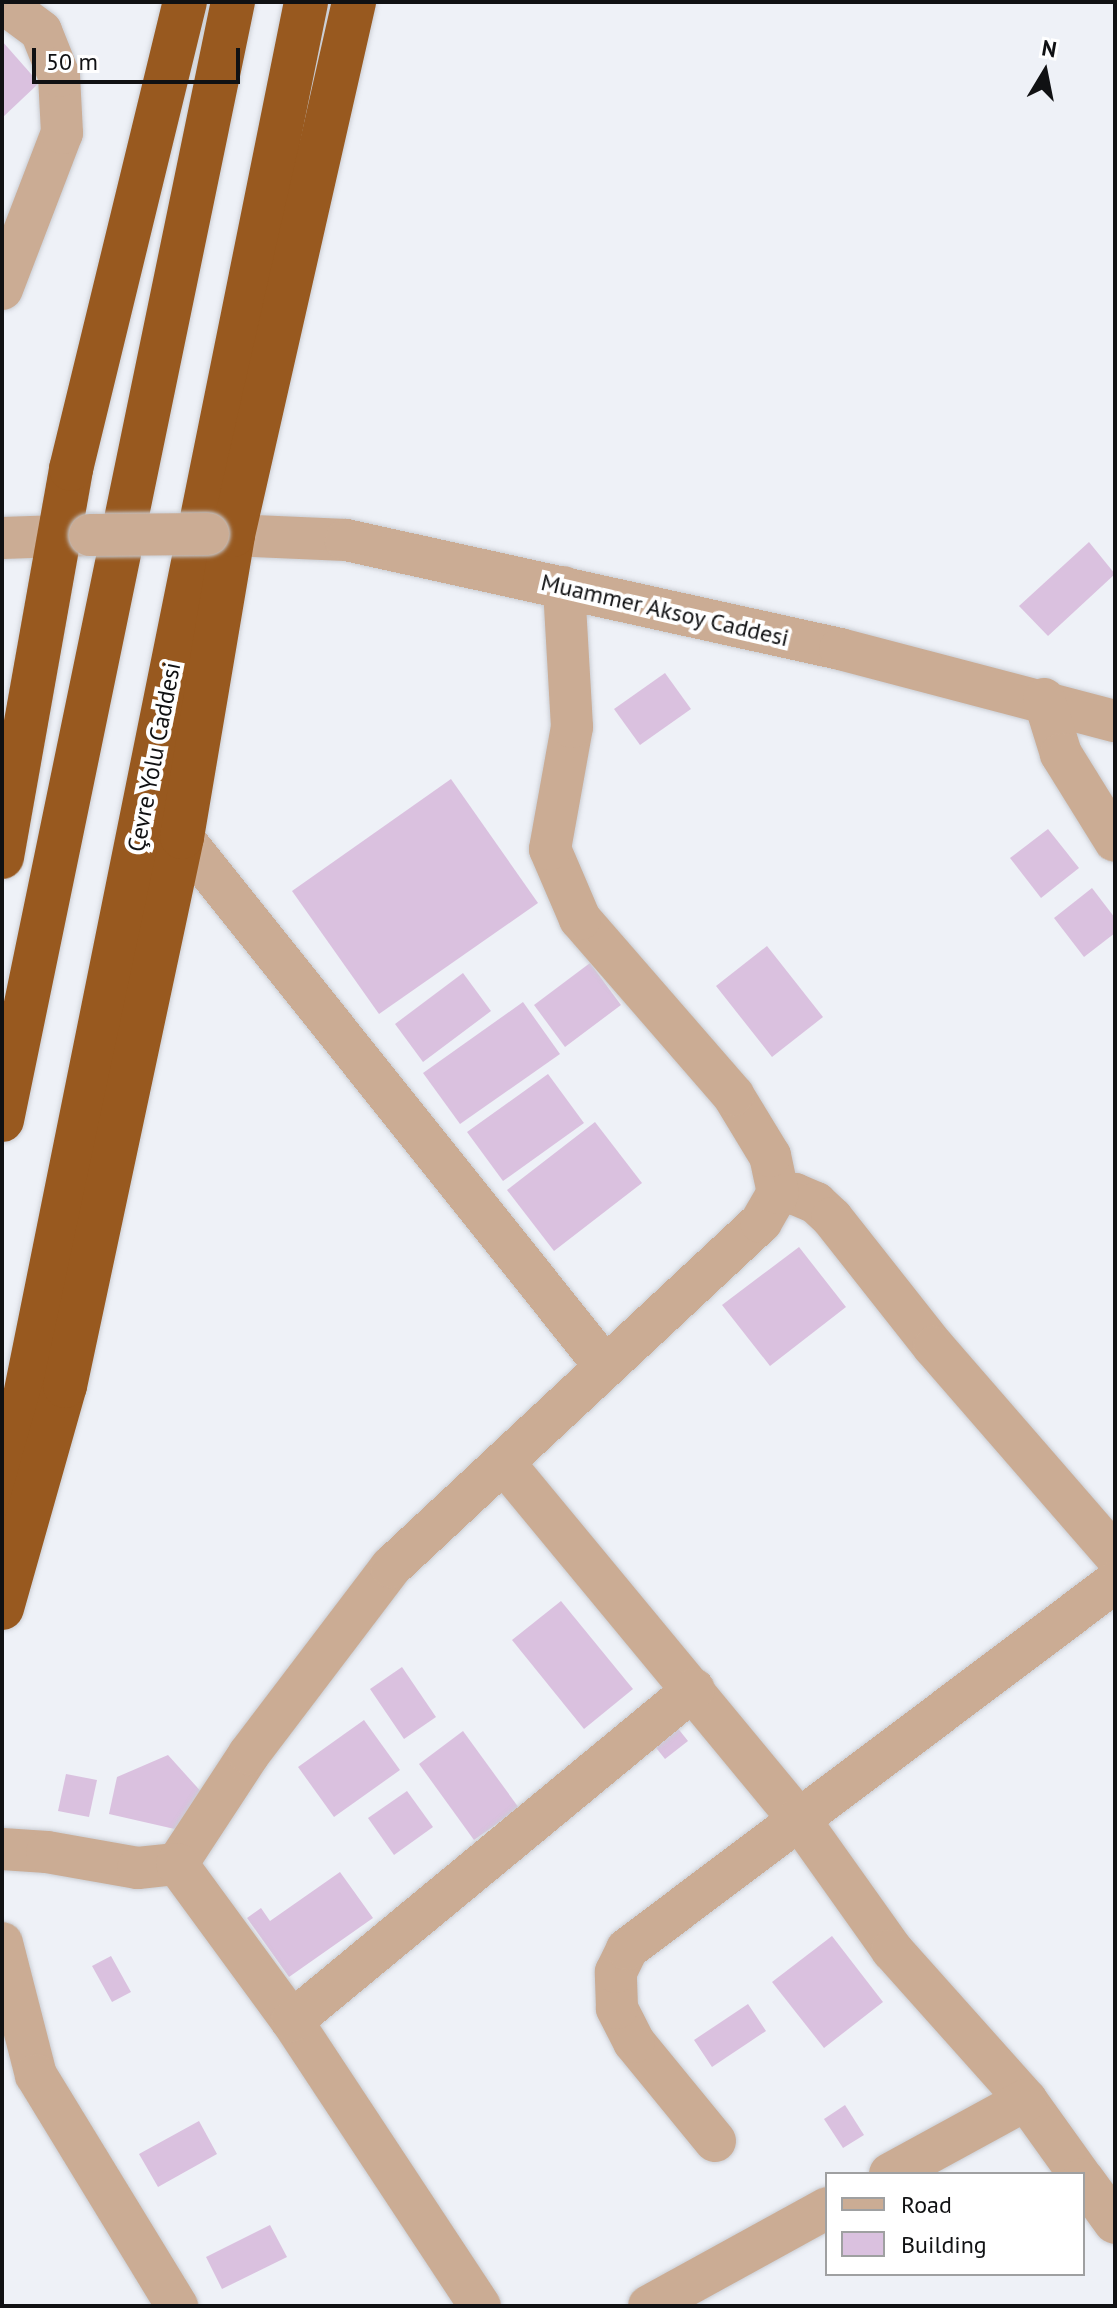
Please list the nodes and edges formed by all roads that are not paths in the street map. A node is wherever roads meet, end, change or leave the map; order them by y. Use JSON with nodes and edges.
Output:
{"nodes":[{"id":1,"x":2,"y":2,"type":"edge"},
{"id":2,"x":185,"y":2,"type":"edge"},
{"id":3,"x":233,"y":2,"type":"edge"},
{"id":4,"x":306,"y":2,"type":"edge"},
{"id":5,"x":354,"y":2,"type":"edge"},
{"id":6,"x":2,"y":289,"type":"edge"},
{"id":7,"x":221,"y":534,"type":"junction"},
{"id":8,"x":75,"y":535,"type":"junction"},
{"id":9,"x":2,"y":538,"type":"edge"},
{"id":10,"x":564,"y":587,"type":"junction"},
{"id":11,"x":1044,"y":699,"type":"junction"},
{"id":12,"x":1115,"y":721,"type":"edge"},
{"id":13,"x":182,"y":837,"type":"junction"},
{"id":14,"x":1115,"y":841,"type":"edge"},
{"id":15,"x":2,"y":857,"type":"edge"},
{"id":16,"x":2,"y":1120,"type":"edge"},
{"id":17,"x":778,"y":1193,"type":"junction"},
{"id":18,"x":604,"y":1365,"type":"junction"},
{"id":19,"x":504,"y":1463,"type":"junction"},
{"id":20,"x":2,"y":1513,"type":"edge"},
{"id":21,"x":1115,"y":1555,"type":"edge"},
{"id":22,"x":1115,"y":1582,"type":"edge"},
{"id":23,"x":2,"y":1608,"type":"edge"},
{"id":24,"x":694,"y":1689,"type":"junction"},
{"id":25,"x":799,"y":1819,"type":"junction"},
{"id":26,"x":2,"y":1849,"type":"edge"},
{"id":27,"x":177,"y":1864,"type":"junction"},
{"id":28,"x":2,"y":1943,"type":"edge"},
{"id":29,"x":292,"y":2021,"type":"junction"},
{"id":30,"x":1026,"y":2100,"type":"junction"},
{"id":31,"x":715,"y":2141,"type":"dead end"},
{"id":32,"x":894,"y":2172,"type":"edge"},
{"id":33,"x":1078,"y":2172,"type":"edge"},
{"id":34,"x":1085,"y":2182,"type":"edge"},
{"id":35,"x":825,"y":2209,"type":"edge"},
{"id":36,"x":1115,"y":2223,"type":"edge"},
{"id":37,"x":177,"y":2306,"type":"edge"},
{"id":38,"x":480,"y":2306,"type":"edge"},
{"id":39,"x":649,"y":2306,"type":"edge"}],
"edges":[{"from":1,"to":6,"type":"street"},
{"from":2,"to":8,"type":"highway"},
{"from":3,"to":16,"type":"highway"},
{"from":4,"to":20,"type":"highway","name":"Çevre Yolu Caddesi"},
{"from":5,"to":7,"type":"highway"},
{"from":7,"to":8,"type":"street","name":"Muammer Aksoy Caddesi","bridge":true},
{"from":7,"to":10,"type":"street","name":"Muammer Aksoy Caddesi"},
{"from":7,"to":13,"type":"highway"},
{"from":8,"to":9,"type":"street","name":"Muammer Aksoy Caddesi"},
{"from":8,"to":15,"type":"highway"},
{"from":10,"to":11,"type":"street","name":"Muammer Aksoy Caddesi"},
{"from":10,"to":17,"type":"street"},
{"from":11,"to":12,"type":"street","name":"Muammer Aksoy Caddesi"},
{"from":11,"to":14,"type":"street"},
{"from":13,"to":18,"type":"street"},
{"from":13,"to":23,"type":"highway"},
{"from":17,"to":18,"type":"street"},
{"from":17,"to":21,"type":"street"},
{"from":18,"to":19,"type":"street"},
{"from":19,"to":24,"type":"street"},
{"from":19,"to":27,"type":"street"},
{"from":22,"to":25,"type":"street"},
{"from":24,"to":25,"type":"street"},
{"from":24,"to":29,"type":"street"},
{"from":25,"to":30,"type":"street"},
{"from":25,"to":31,"type":"street"},
{"from":26,"to":27,"type":"street"},
{"from":27,"to":29,"type":"street"},
{"from":28,"to":37,"type":"street"},
{"from":29,"to":38,"type":"street"},
{"from":30,"to":32,"type":"street"},
{"from":30,"to":33,"type":"street"},
{"from":34,"to":36,"type":"street"},
{"from":35,"to":39,"type":"street"}]}
